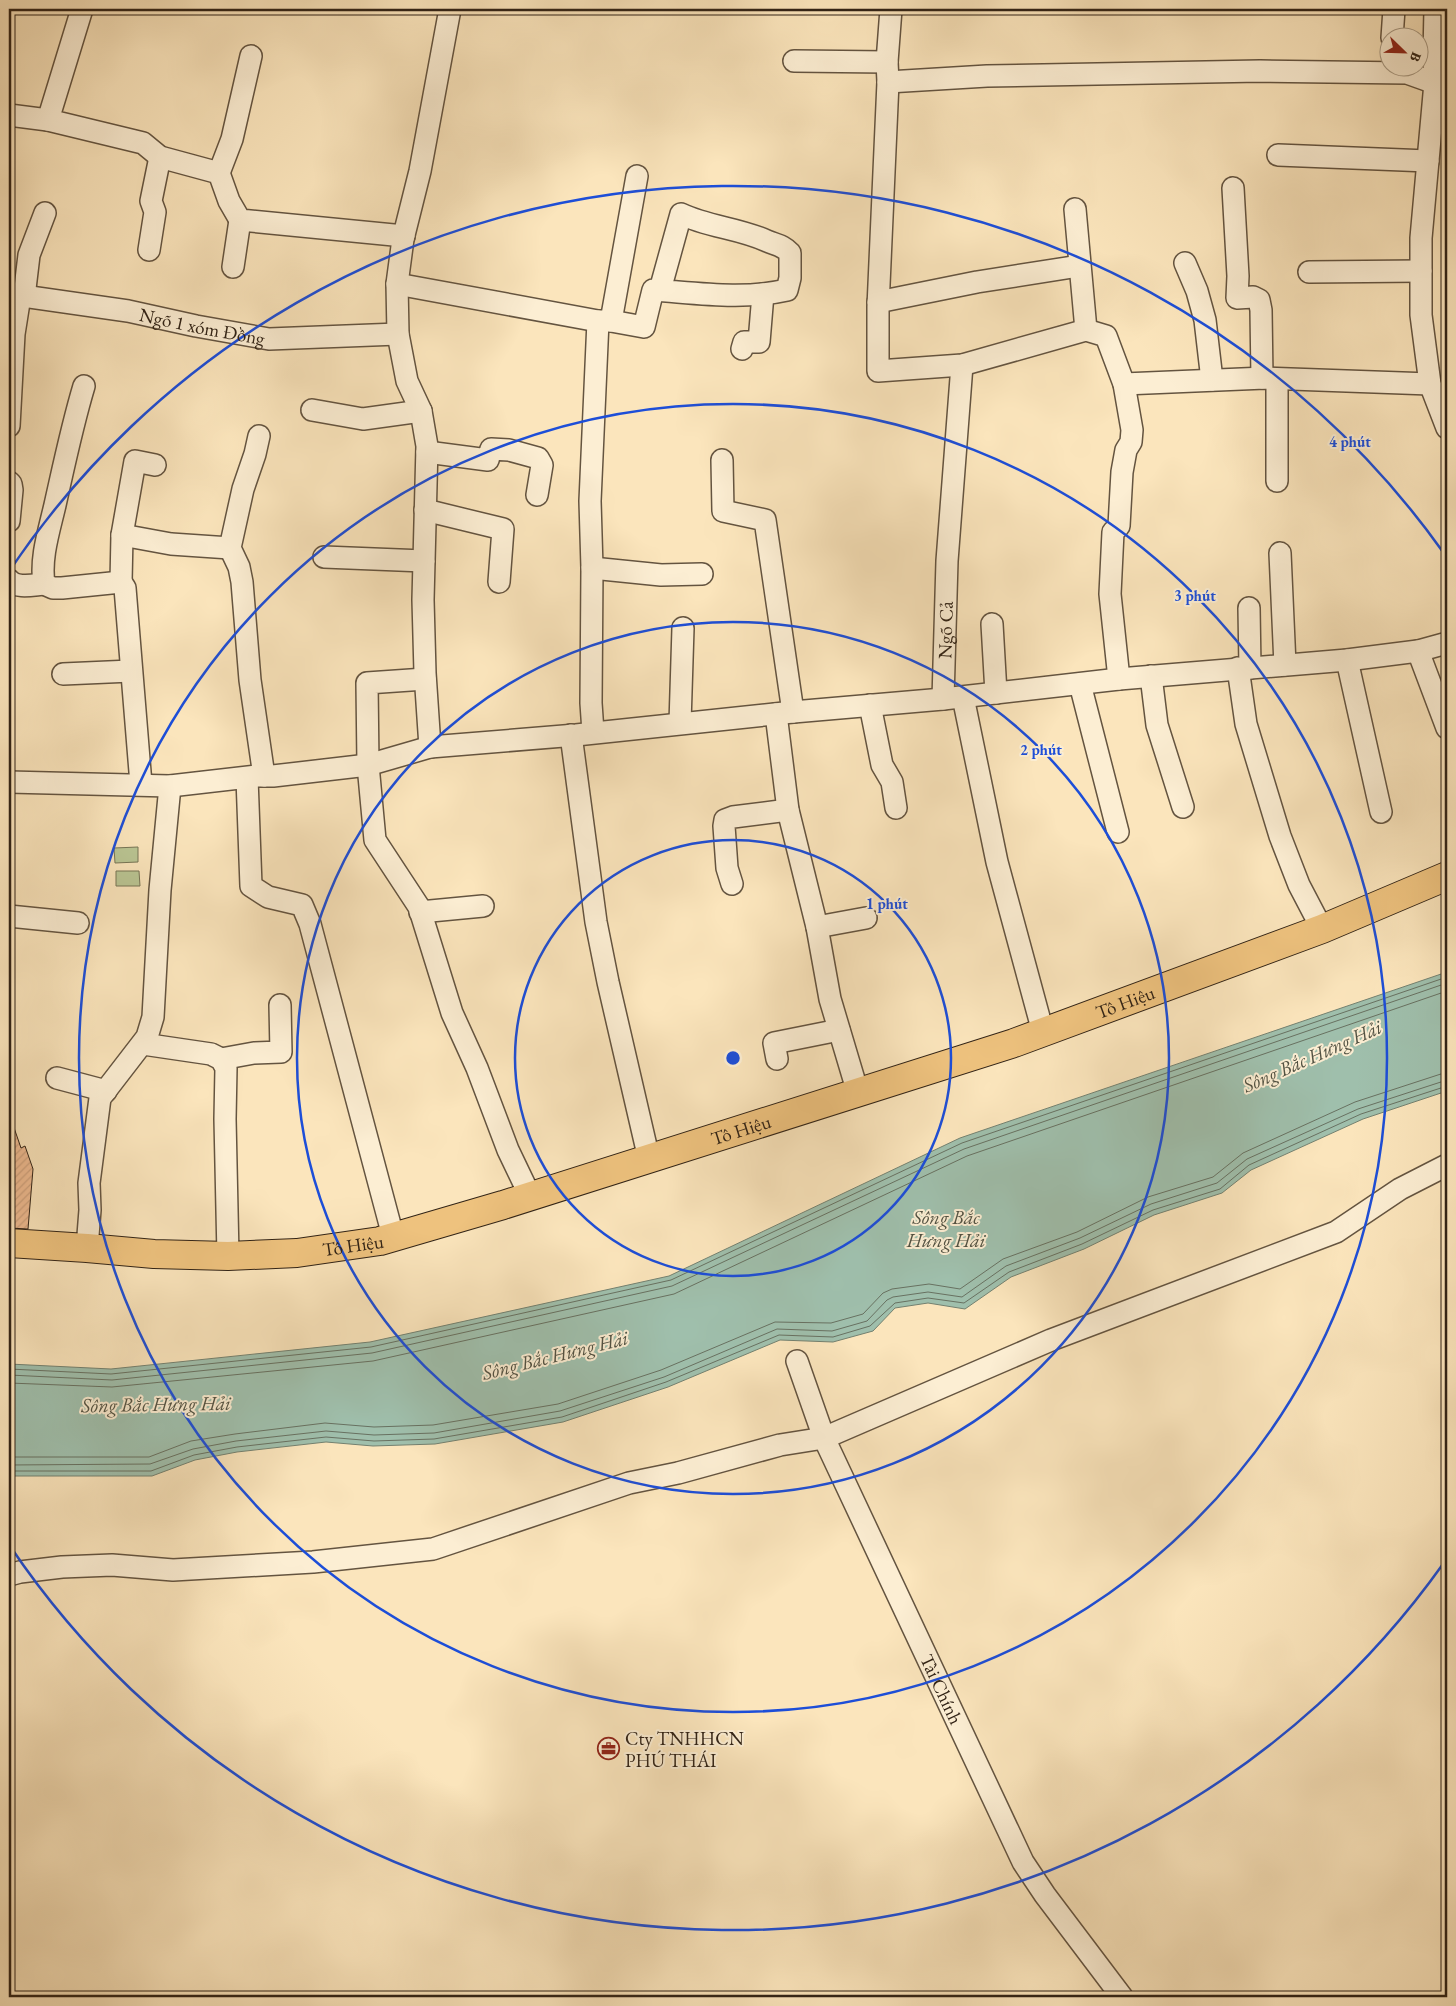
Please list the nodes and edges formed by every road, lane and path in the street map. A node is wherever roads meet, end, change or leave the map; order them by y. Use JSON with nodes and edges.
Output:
{"nodes":[{"id":1,"x":82,"y":9,"type":"edge"},
{"id":2,"x":450,"y":9,"type":"edge"},
{"id":3,"x":891,"y":9,"type":"edge"},
{"id":4,"x":1394,"y":9,"type":"edge"},
{"id":5,"x":1435,"y":9,"type":"edge"},
{"id":6,"x":1393,"y":28,"type":"edge"},
{"id":7,"x":1427,"y":28,"type":"edge"},
{"id":8,"x":251,"y":56,"type":"dead end"},
{"id":9,"x":794,"y":61,"type":"dead end"},
{"id":10,"x":1378,"y":65,"type":"edge"},
{"id":11,"x":887,"y":72,"type":"junction"},
{"id":12,"x":1428,"y":77,"type":"edge"},
{"id":13,"x":9,"y":115,"type":"edge"},
{"id":14,"x":48,"y":120,"type":"junction"},
{"id":15,"x":1278,"y":155,"type":"dead end"},
{"id":16,"x":160,"y":157,"type":"junction"},
{"id":17,"x":1428,"y":161,"type":"junction"},
{"id":18,"x":219,"y":173,"type":"junction"},
{"id":19,"x":637,"y":176,"type":"dead end"},
{"id":20,"x":1233,"y":188,"type":"dead end"},
{"id":21,"x":1075,"y":209,"type":"dead end"},
{"id":22,"x":45,"y":213,"type":"dead end"},
{"id":23,"x":240,"y":220,"type":"junction"},
{"id":24,"x":404,"y":236,"type":"junction"},
{"id":25,"x":149,"y":250,"type":"dead end"},
{"id":26,"x":1186,"y":263,"type":"dead end"},
{"id":27,"x":1079,"y":266,"type":"junction"},
{"id":28,"x":233,"y":267,"type":"dead end"},
{"id":29,"x":1421,"y":271,"type":"junction"},
{"id":30,"x":1310,"y":272,"type":"dead end"},
{"id":31,"x":397,"y":284,"type":"junction"},
{"id":32,"x":660,"y":290,"type":"junction"},
{"id":33,"x":763,"y":294,"type":"junction"},
{"id":34,"x":17,"y":296,"type":"edge"},
{"id":35,"x":878,"y":302,"type":"junction"},
{"id":36,"x":605,"y":321,"type":"junction"},
{"id":37,"x":1086,"y":330,"type":"junction"},
{"id":38,"x":398,"y":334,"type":"junction"},
{"id":39,"x":742,"y":349,"type":"dead end"},
{"id":40,"x":962,"y":365,"type":"junction"},
{"id":41,"x":1269,"y":378,"type":"junction"},
{"id":42,"x":1212,"y":380,"type":"junction"},
{"id":43,"x":1124,"y":384,"type":"junction"},
{"id":44,"x":1430,"y":384,"type":"junction"},
{"id":45,"x":84,"y":386,"type":"dead end"},
{"id":46,"x":1443,"y":405,"type":"edge"},
{"id":47,"x":312,"y":410,"type":"dead end"},
{"id":48,"x":421,"y":411,"type":"junction"},
{"id":49,"x":9,"y":426,"type":"edge"},
{"id":50,"x":1447,"y":428,"type":"edge"},
{"id":51,"x":260,"y":436,"type":"dead end"},
{"id":52,"x":427,"y":452,"type":"junction"},
{"id":53,"x":722,"y":460,"type":"dead end"},
{"id":54,"x":155,"y":465,"type":"dead end"},
{"id":55,"x":1277,"y":481,"type":"dead end"},
{"id":56,"x":9,"y":482,"type":"edge"},
{"id":57,"x":537,"y":495,"type":"dead end"},
{"id":58,"x":425,"y":510,"type":"junction"},
{"id":59,"x":9,"y":521,"type":"edge"},
{"id":60,"x":122,"y":535,"type":"junction"},
{"id":61,"x":230,"y":548,"type":"junction"},
{"id":62,"x":1280,"y":553,"type":"dead end"},
{"id":63,"x":324,"y":557,"type":"dead end"},
{"id":64,"x":424,"y":561,"type":"junction"},
{"id":65,"x":592,"y":568,"type":"junction"},
{"id":66,"x":702,"y":574,"type":"dead end"},
{"id":67,"x":9,"y":580,"type":"edge"},
{"id":68,"x":121,"y":582,"type":"junction"},
{"id":69,"x":499,"y":582,"type":"dead end"},
{"id":70,"x":44,"y":584,"type":"junction"},
{"id":71,"x":1249,"y":608,"type":"dead end"},
{"id":72,"x":992,"y":624,"type":"dead end"},
{"id":73,"x":683,"y":628,"type":"dead end"},
{"id":74,"x":1447,"y":643,"type":"edge"},
{"id":75,"x":1418,"y":651,"type":"junction"},
{"id":76,"x":1346,"y":660,"type":"junction"},
{"id":77,"x":1285,"y":665,"type":"junction"},
{"id":78,"x":1244,"y":668,"type":"junction"},
{"id":79,"x":131,"y":671,"type":"junction"},
{"id":80,"x":63,"y":674,"type":"dead end"},
{"id":81,"x":1151,"y":676,"type":"junction"},
{"id":82,"x":425,"y":679,"type":"junction"},
{"id":83,"x":1119,"y":679,"type":"junction"},
{"id":84,"x":1080,"y":684,"type":"junction"},
{"id":85,"x":996,"y":693,"type":"junction"},
{"id":86,"x":953,"y":698,"type":"junction"},
{"id":87,"x":870,"y":705,"type":"junction"},
{"id":88,"x":785,"y":713,"type":"junction"},
{"id":89,"x":680,"y":724,"type":"junction"},
{"id":90,"x":1447,"y":728,"type":"edge"},
{"id":91,"x":593,"y":732,"type":"junction"},
{"id":92,"x":571,"y":735,"type":"junction"},
{"id":93,"x":430,"y":747,"type":"junction"},
{"id":94,"x":368,"y":765,"type":"junction"},
{"id":95,"x":255,"y":777,"type":"junction"},
{"id":96,"x":9,"y":782,"type":"edge"},
{"id":97,"x":141,"y":784,"type":"junction"},
{"id":98,"x":170,"y":786,"type":"junction"},
{"id":99,"x":1183,"y":807,"type":"dead end"},
{"id":100,"x":896,"y":808,"type":"dead end"},
{"id":101,"x":788,"y":810,"type":"junction"},
{"id":102,"x":1381,"y":812,"type":"dead end"},
{"id":103,"x":1118,"y":832,"type":"dead end"},
{"id":104,"x":1447,"y":876,"type":"edge"},
{"id":105,"x":732,"y":884,"type":"dead end"},
{"id":106,"x":482,"y":906,"type":"dead end"},
{"id":107,"x":420,"y":912,"type":"junction"},
{"id":108,"x":9,"y":916,"type":"edge"},
{"id":109,"x":866,"y":918,"type":"dead end"},
{"id":110,"x":78,"y":923,"type":"dead end"},
{"id":111,"x":817,"y":928,"type":"junction"},
{"id":112,"x":1322,"y":930,"type":"junction"},
{"id":113,"x":280,"y":1005,"type":"dead end"},
{"id":114,"x":839,"y":1030,"type":"junction"},
{"id":115,"x":1043,"y":1032,"type":"junction"},
{"id":116,"x":142,"y":1044,"type":"junction"},
{"id":117,"x":221,"y":1059,"type":"junction"},
{"id":118,"x":777,"y":1059,"type":"dead end"},
{"id":119,"x":56,"y":1078,"type":"dead end"},
{"id":120,"x":106,"y":1091,"type":"junction"},
{"id":121,"x":858,"y":1093,"type":"junction"},
{"id":122,"x":649,"y":1159,"type":"junction"},
{"id":123,"x":1447,"y":1165,"type":"edge"},
{"id":124,"x":530,"y":1196,"type":"junction"},
{"id":125,"x":393,"y":1236,"type":"junction"},
{"id":126,"x":9,"y":1243,"type":"edge"},
{"id":127,"x":87,"y":1248,"type":"junction"},
{"id":128,"x":228,"y":1256,"type":"junction"},
{"id":129,"x":797,"y":1361,"type":"dead end"},
{"id":130,"x":824,"y":1438,"type":"junction"},
{"id":131,"x":9,"y":1575,"type":"edge"},
{"id":132,"x":1122,"y":1997,"type":"edge"}],
"edges":[{"from":1,"to":14,"type":"street"},
{"from":2,"to":24,"type":"street"},
{"from":3,"to":11,"type":"street"},
{"from":4,"to":6,"type":"street"},
{"from":5,"to":7,"type":"street"},
{"from":8,"to":18,"type":"street"},
{"from":9,"to":11,"type":"street"},
{"from":10,"to":11,"type":"street"},
{"from":11,"to":35,"type":"street"},
{"from":12,"to":17,"type":"street"},
{"from":13,"to":14,"type":"street"},
{"from":14,"to":16,"type":"street"},
{"from":15,"to":17,"type":"street"},
{"from":16,"to":18,"type":"street"},
{"from":16,"to":25,"type":"street"},
{"from":17,"to":29,"type":"street"},
{"from":18,"to":23,"type":"street"},
{"from":19,"to":36,"type":"street"},
{"from":20,"to":41,"type":"street"},
{"from":21,"to":27,"type":"street"},
{"from":22,"to":34,"type":"street"},
{"from":23,"to":24,"type":"street"},
{"from":23,"to":28,"type":"street"},
{"from":24,"to":31,"type":"street"},
{"from":26,"to":42,"type":"street"},
{"from":27,"to":35,"type":"street"},
{"from":27,"to":37,"type":"street"},
{"from":29,"to":30,"type":"street"},
{"from":29,"to":44,"type":"street"},
{"from":31,"to":36,"type":"street"},
{"from":31,"to":38,"type":"street"},
{"from":32,"to":33,"type":"street"},
{"from":32,"to":33,"type":"street"},
{"from":32,"to":36,"type":"street"},
{"from":33,"to":39,"type":"street"},
{"from":34,"to":38,"type":"street","name":"Ngõ 1 xóm Đồng"},
{"from":34,"to":49,"type":"street"},
{"from":35,"to":40,"type":"street"},
{"from":36,"to":65,"type":"street"},
{"from":37,"to":40,"type":"street"},
{"from":37,"to":43,"type":"street"},
{"from":38,"to":48,"type":"street"},
{"from":40,"to":86,"type":"street","name":"Ngõ Cả"},
{"from":41,"to":42,"type":"street"},
{"from":41,"to":44,"type":"street"},
{"from":41,"to":55,"type":"street"},
{"from":42,"to":43,"type":"street"},
{"from":43,"to":83,"type":"street"},
{"from":44,"to":46,"type":"street"},
{"from":45,"to":70,"type":"street"},
{"from":46,"to":50,"type":"street"},
{"from":47,"to":48,"type":"street"},
{"from":48,"to":52,"type":"street"},
{"from":51,"to":61,"type":"street"},
{"from":52,"to":57,"type":"street"},
{"from":52,"to":58,"type":"street"},
{"from":53,"to":88,"type":"street"},
{"from":54,"to":60,"type":"street"},
{"from":56,"to":59,"type":"street"},
{"from":58,"to":64,"type":"street"},
{"from":58,"to":69,"type":"street"},
{"from":60,"to":61,"type":"street"},
{"from":60,"to":68,"type":"street"},
{"from":61,"to":95,"type":"street"},
{"from":62,"to":77,"type":"street"},
{"from":63,"to":64,"type":"street"},
{"from":64,"to":82,"type":"street"},
{"from":65,"to":66,"type":"street"},
{"from":65,"to":91,"type":"street"},
{"from":67,"to":70,"type":"street"},
{"from":68,"to":70,"type":"street"},
{"from":68,"to":79,"type":"street"},
{"from":71,"to":78,"type":"street"},
{"from":72,"to":85,"type":"street"},
{"from":73,"to":89,"type":"street"},
{"from":74,"to":75,"type":"street"},
{"from":75,"to":76,"type":"street"},
{"from":75,"to":90,"type":"street"},
{"from":76,"to":77,"type":"street"},
{"from":76,"to":102,"type":"street"},
{"from":77,"to":78,"type":"street"},
{"from":78,"to":81,"type":"street"},
{"from":78,"to":112,"type":"street"},
{"from":79,"to":80,"type":"street"},
{"from":79,"to":97,"type":"street"},
{"from":81,"to":83,"type":"street"},
{"from":81,"to":99,"type":"street"},
{"from":82,"to":93,"type":"street"},
{"from":82,"to":94,"type":"street"},
{"from":83,"to":84,"type":"street"},
{"from":84,"to":85,"type":"street"},
{"from":84,"to":103,"type":"street"},
{"from":85,"to":86,"type":"street"},
{"from":86,"to":87,"type":"street"},
{"from":86,"to":115,"type":"street","name":"Ngõ Cả"},
{"from":87,"to":88,"type":"street"},
{"from":87,"to":100,"type":"street"},
{"from":88,"to":89,"type":"street"},
{"from":88,"to":101,"type":"street"},
{"from":89,"to":91,"type":"street"},
{"from":91,"to":92,"type":"street"},
{"from":92,"to":93,"type":"street"},
{"from":92,"to":122,"type":"street"},
{"from":93,"to":94,"type":"street"},
{"from":94,"to":95,"type":"street"},
{"from":94,"to":107,"type":"street"},
{"from":95,"to":98,"type":"street"},
{"from":95,"to":125,"type":"street"},
{"from":96,"to":97,"type":"street"},
{"from":97,"to":98,"type":"street"},
{"from":98,"to":116,"type":"street"},
{"from":101,"to":105,"type":"street"},
{"from":101,"to":111,"type":"street"},
{"from":104,"to":112,"type":"main road","name":"Tô Hiệu"},
{"from":106,"to":107,"type":"street"},
{"from":107,"to":124,"type":"street"},
{"from":108,"to":110,"type":"street"},
{"from":109,"to":111,"type":"street"},
{"from":111,"to":114,"type":"street"},
{"from":112,"to":115,"type":"main road","name":"Tô Hiệu"},
{"from":113,"to":117,"type":"street"},
{"from":114,"to":118,"type":"street"},
{"from":114,"to":121,"type":"street"},
{"from":115,"to":121,"type":"main road","name":"Tô Hiệu"},
{"from":116,"to":117,"type":"street"},
{"from":116,"to":120,"type":"street"},
{"from":117,"to":128,"type":"street"},
{"from":119,"to":120,"type":"street"},
{"from":120,"to":127,"type":"street"},
{"from":121,"to":122,"type":"main road","name":"Tô Hiệu"},
{"from":122,"to":124,"type":"main road","name":"Tô Hiệu"},
{"from":123,"to":130,"type":"street"},
{"from":124,"to":125,"type":"main road","name":"Tô Hiệu"},
{"from":125,"to":128,"type":"main road","name":"Tô Hiệu"},
{"from":126,"to":127,"type":"main road","name":"Tô Hiệu"},
{"from":127,"to":128,"type":"main road","name":"Tô Hiệu"},
{"from":129,"to":130,"type":"street","name":"Tài Chính"},
{"from":130,"to":131,"type":"street"},
{"from":130,"to":132,"type":"street","name":"Tài Chính"}]}
